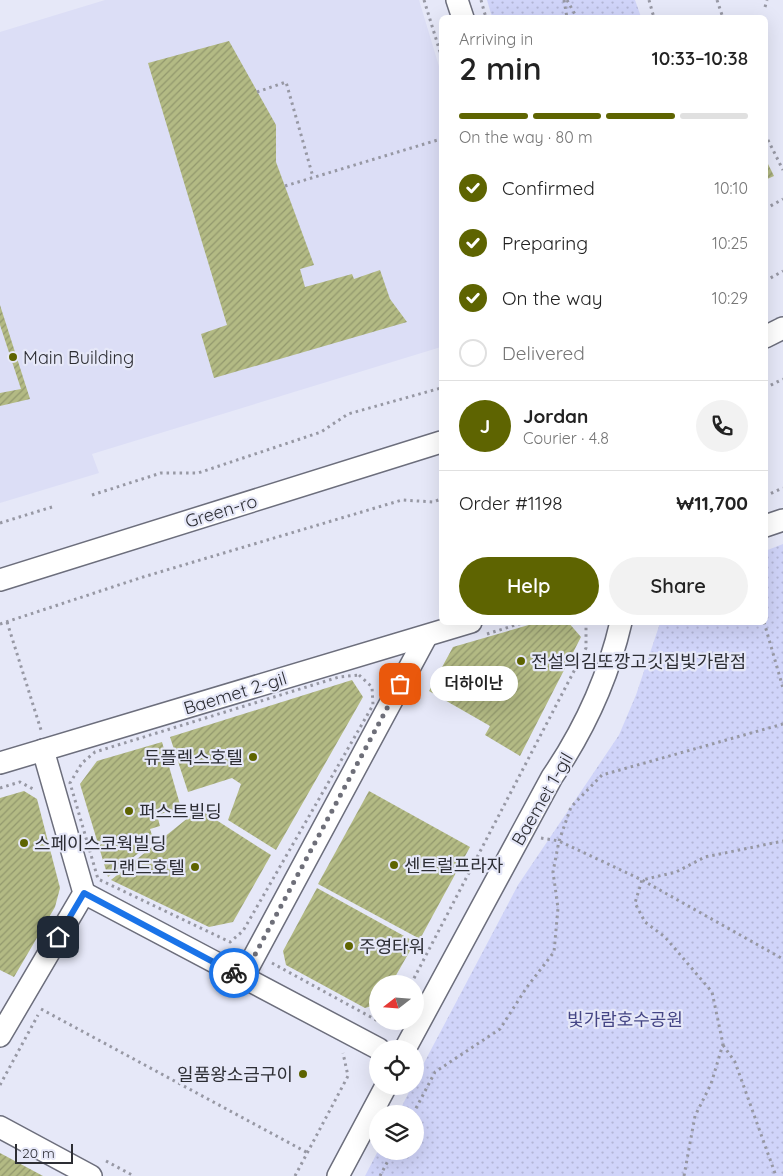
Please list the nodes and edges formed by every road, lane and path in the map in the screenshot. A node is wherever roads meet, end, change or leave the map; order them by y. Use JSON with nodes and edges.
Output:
{"nodes":[{"id":1,"x":424,"y":0,"type":"edge"},
{"id":2,"x":457,"y":0,"type":"edge"},
{"id":3,"x":565,"y":0,"type":"edge"},
{"id":4,"x":649,"y":0,"type":"edge"},
{"id":5,"x":717,"y":0,"type":"edge"},
{"id":6,"x":767,"y":0,"type":"edge"},
{"id":7,"x":765,"y":7,"type":"dead end"},
{"id":8,"x":461,"y":15,"type":"edge"},
{"id":9,"x":566,"y":15,"type":"edge"},
{"id":10,"x":575,"y":15,"type":"edge"},
{"id":11,"x":653,"y":15,"type":"edge"},
{"id":12,"x":722,"y":15,"type":"edge"},
{"id":13,"x":439,"y":49,"type":"edge"},
{"id":14,"x":257,"y":92,"type":"dead end"},
{"id":15,"x":439,"y":140,"type":"edge"},
{"id":16,"x":768,"y":140,"type":"edge"},
{"id":17,"x":783,"y":170,"type":"edge"},
{"id":18,"x":313,"y":177,"type":"junction"},
{"id":19,"x":285,"y":186,"type":"dead end"},
{"id":20,"x":783,"y":199,"type":"edge"},
{"id":21,"x":768,"y":207,"type":"edge"},
{"id":22,"x":783,"y":271,"type":"edge"},
{"id":23,"x":768,"y":278,"type":"edge"},
{"id":24,"x":783,"y":328,"type":"edge"},
{"id":25,"x":768,"y":336,"type":"edge"},
{"id":26,"x":783,"y":379,"type":"edge"},
{"id":27,"x":768,"y":386,"type":"edge"},
{"id":28,"x":439,"y":389,"type":"edge"},
{"id":29,"x":439,"y":443,"type":"edge"},
{"id":30,"x":783,"y":488,"type":"edge"},
{"id":31,"x":92,"y":495,"type":"dead end"},
{"id":32,"x":768,"y":495,"type":"edge"},
{"id":33,"x":439,"y":500,"type":"edge"},
{"id":34,"x":52,"y":507,"type":"dead end"},
{"id":35,"x":783,"y":520,"type":"edge"},
{"id":36,"x":0,"y":523,"type":"edge"},
{"id":37,"x":768,"y":525,"type":"edge"},
{"id":38,"x":0,"y":580,"type":"edge"},
{"id":39,"x":7,"y":622,"type":"junction"},
{"id":40,"x":0,"y":624,"type":"edge"},
{"id":41,"x":506,"y":625,"type":"edge"},
{"id":42,"x":586,"y":625,"type":"edge"},
{"id":43,"x":619,"y":625,"type":"edge"},
{"id":44,"x":765,"y":625,"type":"edge"},
{"id":45,"x":474,"y":630,"type":"edge"},
{"id":46,"x":426,"y":637,"type":"junction"},
{"id":47,"x":783,"y":688,"type":"edge"},
{"id":48,"x":783,"y":724,"type":"edge"},
{"id":49,"x":42,"y":741,"type":"junction"},
{"id":50,"x":0,"y":763,"type":"edge"},
{"id":51,"x":0,"y":788,"type":"edge"},
{"id":52,"x":35,"y":790,"type":"dead end"},
{"id":53,"x":536,"y":838,"type":"dead end"},
{"id":54,"x":559,"y":841,"type":"junction"},
{"id":55,"x":783,"y":841,"type":"edge"},
{"id":56,"x":642,"y":880,"type":"junction"},
{"id":57,"x":84,"y":893,"type":"junction"},
{"id":58,"x":243,"y":931,"type":"joint"},
{"id":59,"x":276,"y":953,"type":"dead end"},
{"id":60,"x":783,"y":959,"type":"edge"},
{"id":61,"x":416,"y":975,"type":"edge"},
{"id":62,"x":243,"y":977,"type":"junction"},
{"id":63,"x":46,"y":1000,"type":"dead end"},
{"id":64,"x":41,"y":1009,"type":"junction"},
{"id":65,"x":369,"y":1016,"type":"edge"},
{"id":66,"x":0,"y":1036,"type":"edge"},
{"id":67,"x":410,"y":1040,"type":"edge"},
{"id":68,"x":369,"y":1044,"type":"edge"},
{"id":69,"x":723,"y":1044,"type":"junction"},
{"id":70,"x":342,"y":1046,"type":"dead end"},
{"id":71,"x":0,"y":1085,"type":"edge"},
{"id":72,"x":381,"y":1095,"type":"edge"},
{"id":73,"x":418,"y":1105,"type":"edge"},
{"id":74,"x":0,"y":1127,"type":"edge"},
{"id":75,"x":308,"y":1152,"type":"junction"},
{"id":76,"x":388,"y":1160,"type":"edge"},
{"id":77,"x":91,"y":1176,"type":"edge"},
{"id":78,"x":295,"y":1176,"type":"edge"},
{"id":79,"x":338,"y":1176,"type":"edge"},
{"id":80,"x":380,"y":1176,"type":"edge"},
{"id":81,"x":684,"y":1176,"type":"edge"},
{"id":82,"x":776,"y":1176,"type":"edge"}],
"edges":[{"from":1,"to":13,"type":"path"},
{"from":2,"to":8,"type":"street"},
{"from":3,"to":9,"type":"path"},
{"from":3,"to":10,"type":"path"},
{"from":4,"to":11,"type":"path"},
{"from":5,"to":12,"type":"path"},
{"from":6,"to":7,"type":"path"},
{"from":14,"to":18,"type":"path"},
{"from":15,"to":18,"type":"path"},
{"from":16,"to":17,"type":"path"},
{"from":18,"to":19,"type":"path"},
{"from":20,"to":21,"type":"path"},
{"from":22,"to":23,"type":"path"},
{"from":24,"to":25,"type":"street"},
{"from":26,"to":27,"type":"path"},
{"from":28,"to":31,"type":"path"},
{"from":29,"to":38,"type":"street","name":"Green-ro"},
{"from":30,"to":32,"type":"path"},
{"from":33,"to":39,"type":"path"},
{"from":34,"to":36,"type":"path"},
{"from":35,"to":37,"type":"street"},
{"from":39,"to":40,"type":"path"},
{"from":39,"to":49,"type":"path"},
{"from":41,"to":45,"type":"path"},
{"from":42,"to":61,"type":"path"},
{"from":43,"to":67,"type":"street","name":"Baemet 1-gil"},
{"from":44,"to":47,"type":"path"},
{"from":45,"to":46,"type":"street","name":"Baemet 2-gil"},
{"from":46,"to":49,"type":"street","name":"Baemet 2-gil"},
{"from":46,"to":62,"type":"street"},
{"from":48,"to":54,"type":"path"},
{"from":49,"to":50,"type":"street","name":"Baemet 2-gil"},
{"from":49,"to":57,"type":"street"},
{"from":51,"to":52,"type":"path"},
{"from":53,"to":54,"type":"path"},
{"from":54,"to":56,"type":"path"},
{"from":54,"to":73,"type":"path"},
{"from":55,"to":56,"type":"path"},
{"from":56,"to":60,"type":"path"},
{"from":56,"to":69,"type":"path"},
{"from":57,"to":62,"type":"street"},
{"from":57,"to":66,"type":"street"},
{"from":58,"to":58,"type":"path"},
{"from":59,"to":65,"type":"path"},
{"from":62,"to":68,"type":"street"},
{"from":63,"to":64,"type":"path"},
{"from":64,"to":71,"type":"path"},
{"from":64,"to":75,"type":"path"},
{"from":69,"to":81,"type":"path"},
{"from":69,"to":82,"type":"path"},
{"from":70,"to":75,"type":"path"},
{"from":72,"to":79,"type":"street"},
{"from":74,"to":77,"type":"street"},
{"from":75,"to":78,"type":"path"},
{"from":76,"to":80,"type":"path"}]}
